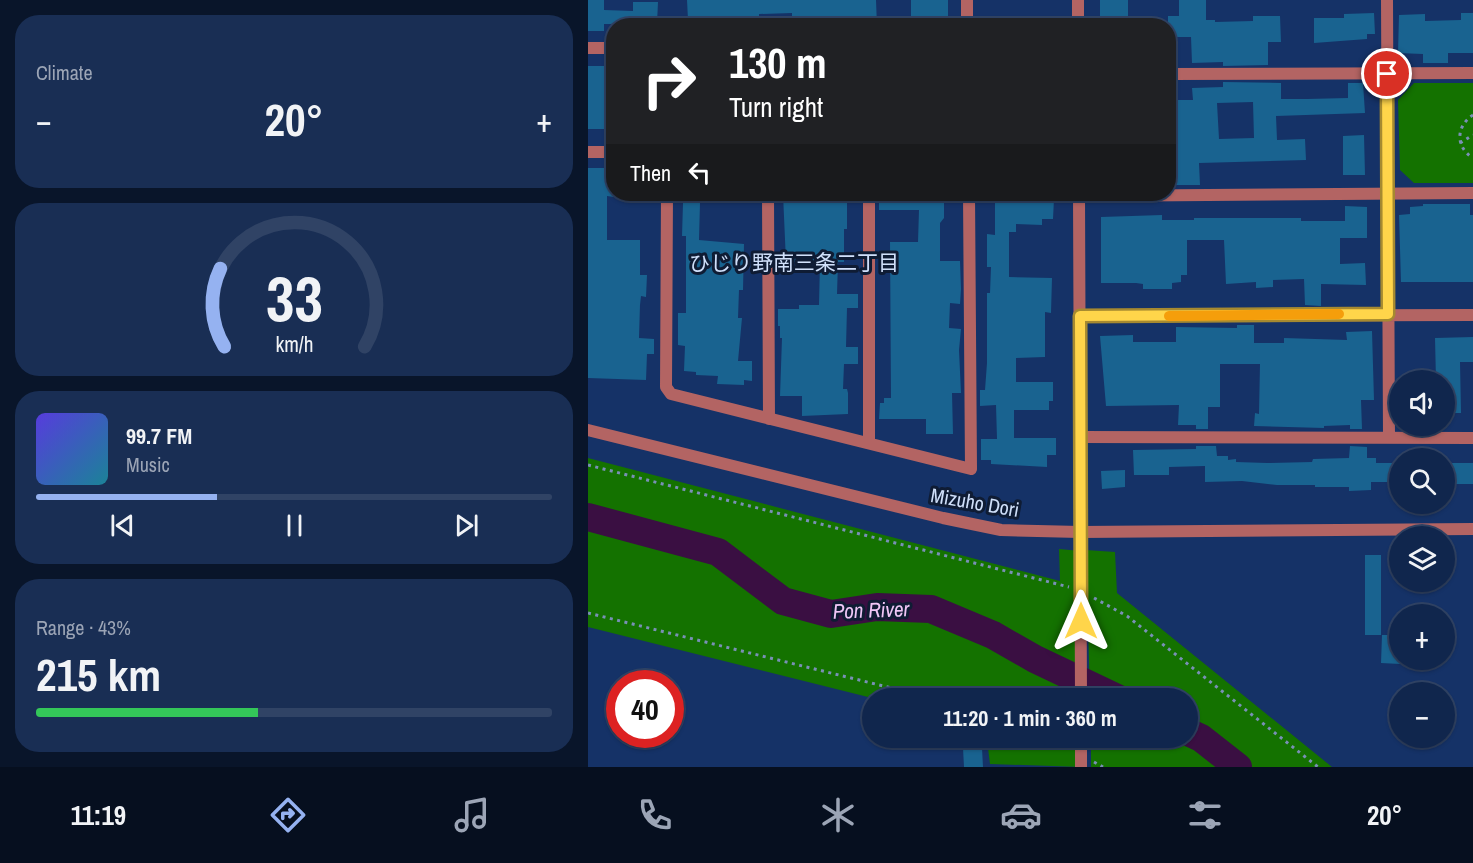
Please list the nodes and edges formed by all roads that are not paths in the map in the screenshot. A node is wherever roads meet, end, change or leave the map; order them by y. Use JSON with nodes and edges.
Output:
{"nodes":[{"id":1,"x":967,"y":0,"type":"edge"},
{"id":2,"x":1078,"y":0,"type":"edge"},
{"id":3,"x":1387,"y":0,"type":"edge"},
{"id":4,"x":967,"y":18,"type":"edge"},
{"id":5,"x":1078,"y":18,"type":"edge"},
{"id":6,"x":588,"y":48,"type":"edge"},
{"id":7,"x":606,"y":48,"type":"edge"},
{"id":8,"x":1473,"y":73,"type":"edge"},
{"id":9,"x":1176,"y":74,"type":"edge"},
{"id":10,"x":1387,"y":74,"type":"junction"},
{"id":11,"x":588,"y":152,"type":"edge"},
{"id":12,"x":606,"y":152,"type":"edge"},
{"id":13,"x":1473,"y":193,"type":"edge"},
{"id":14,"x":1389,"y":194,"type":"junction"},
{"id":15,"x":1176,"y":195,"type":"edge"},
{"id":16,"x":667,"y":201,"type":"edge"},
{"id":17,"x":768,"y":201,"type":"edge"},
{"id":18,"x":869,"y":201,"type":"edge"},
{"id":19,"x":969,"y":201,"type":"edge"},
{"id":20,"x":1079,"y":201,"type":"edge"},
{"id":21,"x":1388,"y":314,"type":"junction"},
{"id":22,"x":1473,"y":315,"type":"edge"},
{"id":23,"x":1080,"y":316,"type":"junction"},
{"id":24,"x":769,"y":419,"type":"junction"},
{"id":25,"x":588,"y":430,"type":"edge"},
{"id":26,"x":1080,"y":437,"type":"junction"},
{"id":27,"x":1389,"y":438,"type":"junction"},
{"id":28,"x":1473,"y":438,"type":"edge"},
{"id":29,"x":869,"y":442,"type":"junction"},
{"id":30,"x":1473,"y":529,"type":"edge"},
{"id":31,"x":1080,"y":532,"type":"junction"},
{"id":32,"x":1081,"y":688,"type":"edge"}],
"edges":[{"from":1,"to":4,"type":"street"},
{"from":2,"to":5,"type":"street"},
{"from":3,"to":10,"type":"street"},
{"from":6,"to":7,"type":"street"},
{"from":8,"to":10,"type":"street"},
{"from":9,"to":10,"type":"street"},
{"from":10,"to":14,"type":"street"},
{"from":11,"to":12,"type":"street"},
{"from":13,"to":14,"type":"street"},
{"from":14,"to":15,"type":"street"},
{"from":14,"to":21,"type":"street"},
{"from":16,"to":24,"type":"street"},
{"from":17,"to":24,"type":"street"},
{"from":18,"to":29,"type":"street"},
{"from":19,"to":29,"type":"street"},
{"from":20,"to":23,"type":"street"},
{"from":21,"to":22,"type":"street"},
{"from":21,"to":23,"type":"street"},
{"from":21,"to":27,"type":"street"},
{"from":23,"to":26,"type":"street"},
{"from":24,"to":29,"type":"street"},
{"from":25,"to":31,"type":"street","name":"Mizuho Dori"},
{"from":26,"to":27,"type":"street"},
{"from":26,"to":31,"type":"street"},
{"from":27,"to":28,"type":"street"},
{"from":30,"to":31,"type":"street","name":"Mizuho Dori"},
{"from":31,"to":32,"type":"street"}]}
